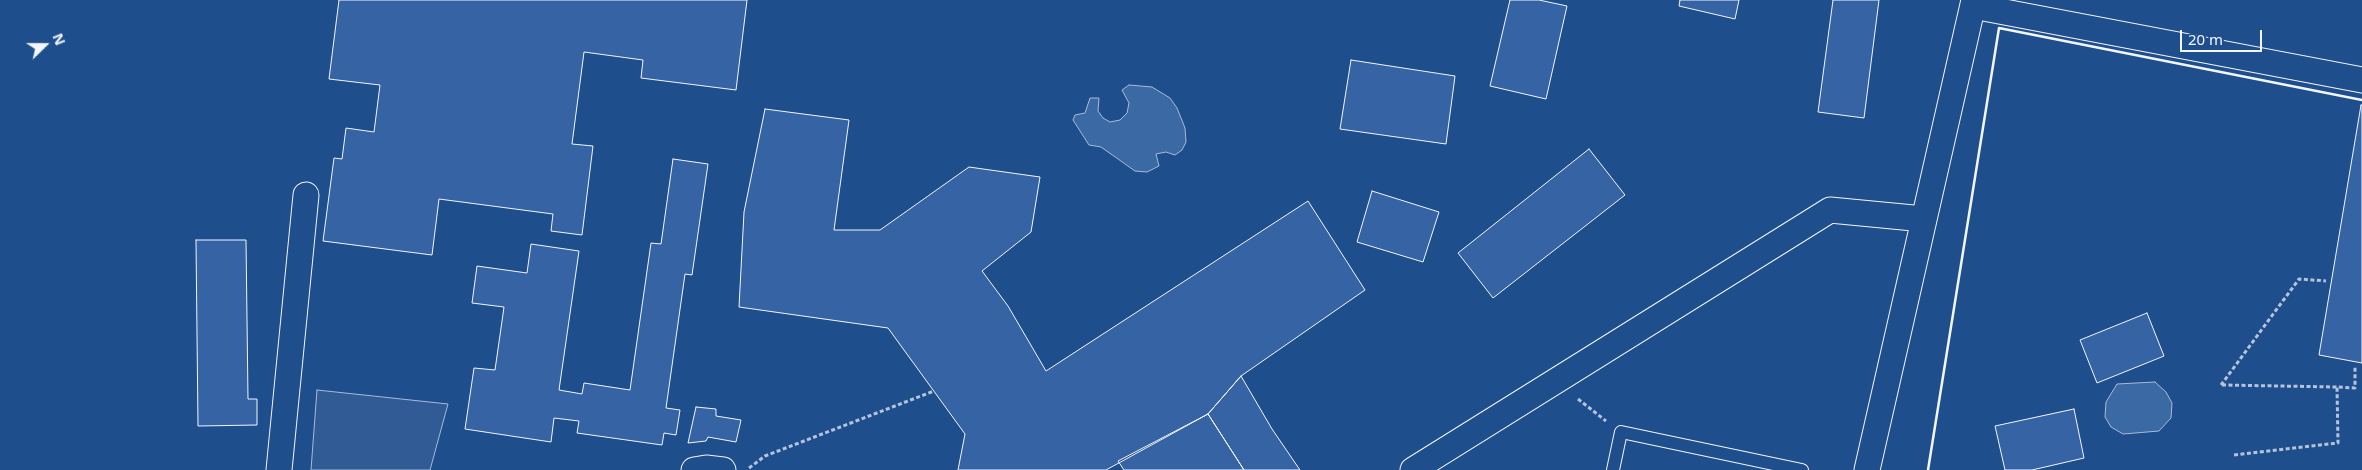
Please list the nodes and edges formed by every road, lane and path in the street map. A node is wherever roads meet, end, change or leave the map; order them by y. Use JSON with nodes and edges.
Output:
{"nodes":[{"id":1,"x":1973,"y":3,"type":"edge"},
{"id":2,"x":2362,"y":80,"type":"edge"},
{"id":3,"x":306,"y":195,"type":"dead end"},
{"id":4,"x":1924,"y":219,"type":"junction"},
{"id":5,"x":2326,"y":281,"type":"dead end"},
{"id":6,"x":2355,"y":366,"type":"dead end"},
{"id":7,"x":1555,"y":382,"type":"junction"},
{"id":8,"x":2337,"y":387,"type":"junction"},
{"id":9,"x":934,"y":391,"type":"dead end"},
{"id":10,"x":1621,"y":432,"type":"junction"},
{"id":11,"x":2234,"y":455,"type":"dead end"},
{"id":12,"x":279,"y":470,"type":"edge"},
{"id":13,"x":694,"y":470,"type":"edge"},
{"id":14,"x":723,"y":470,"type":"edge"},
{"id":15,"x":747,"y":470,"type":"edge"},
{"id":16,"x":1413,"y":470,"type":"edge"},
{"id":17,"x":1613,"y":470,"type":"edge"},
{"id":18,"x":1802,"y":470,"type":"edge"},
{"id":19,"x":1867,"y":470,"type":"edge"}],
"edges":[{"from":1,"to":2,"type":"street"},
{"from":1,"to":4,"type":"street"},
{"from":3,"to":12,"type":"street"},
{"from":4,"to":7,"type":"street"},
{"from":4,"to":19,"type":"street"},
{"from":5,"to":8,"type":"path"},
{"from":6,"to":8,"type":"path"},
{"from":7,"to":10,"type":"path"},
{"from":7,"to":16,"type":"street"},
{"from":8,"to":11,"type":"path"},
{"from":9,"to":15,"type":"path"},
{"from":10,"to":17,"type":"lane"},
{"from":10,"to":18,"type":"lane"},
{"from":13,"to":14,"type":"street"}]}
